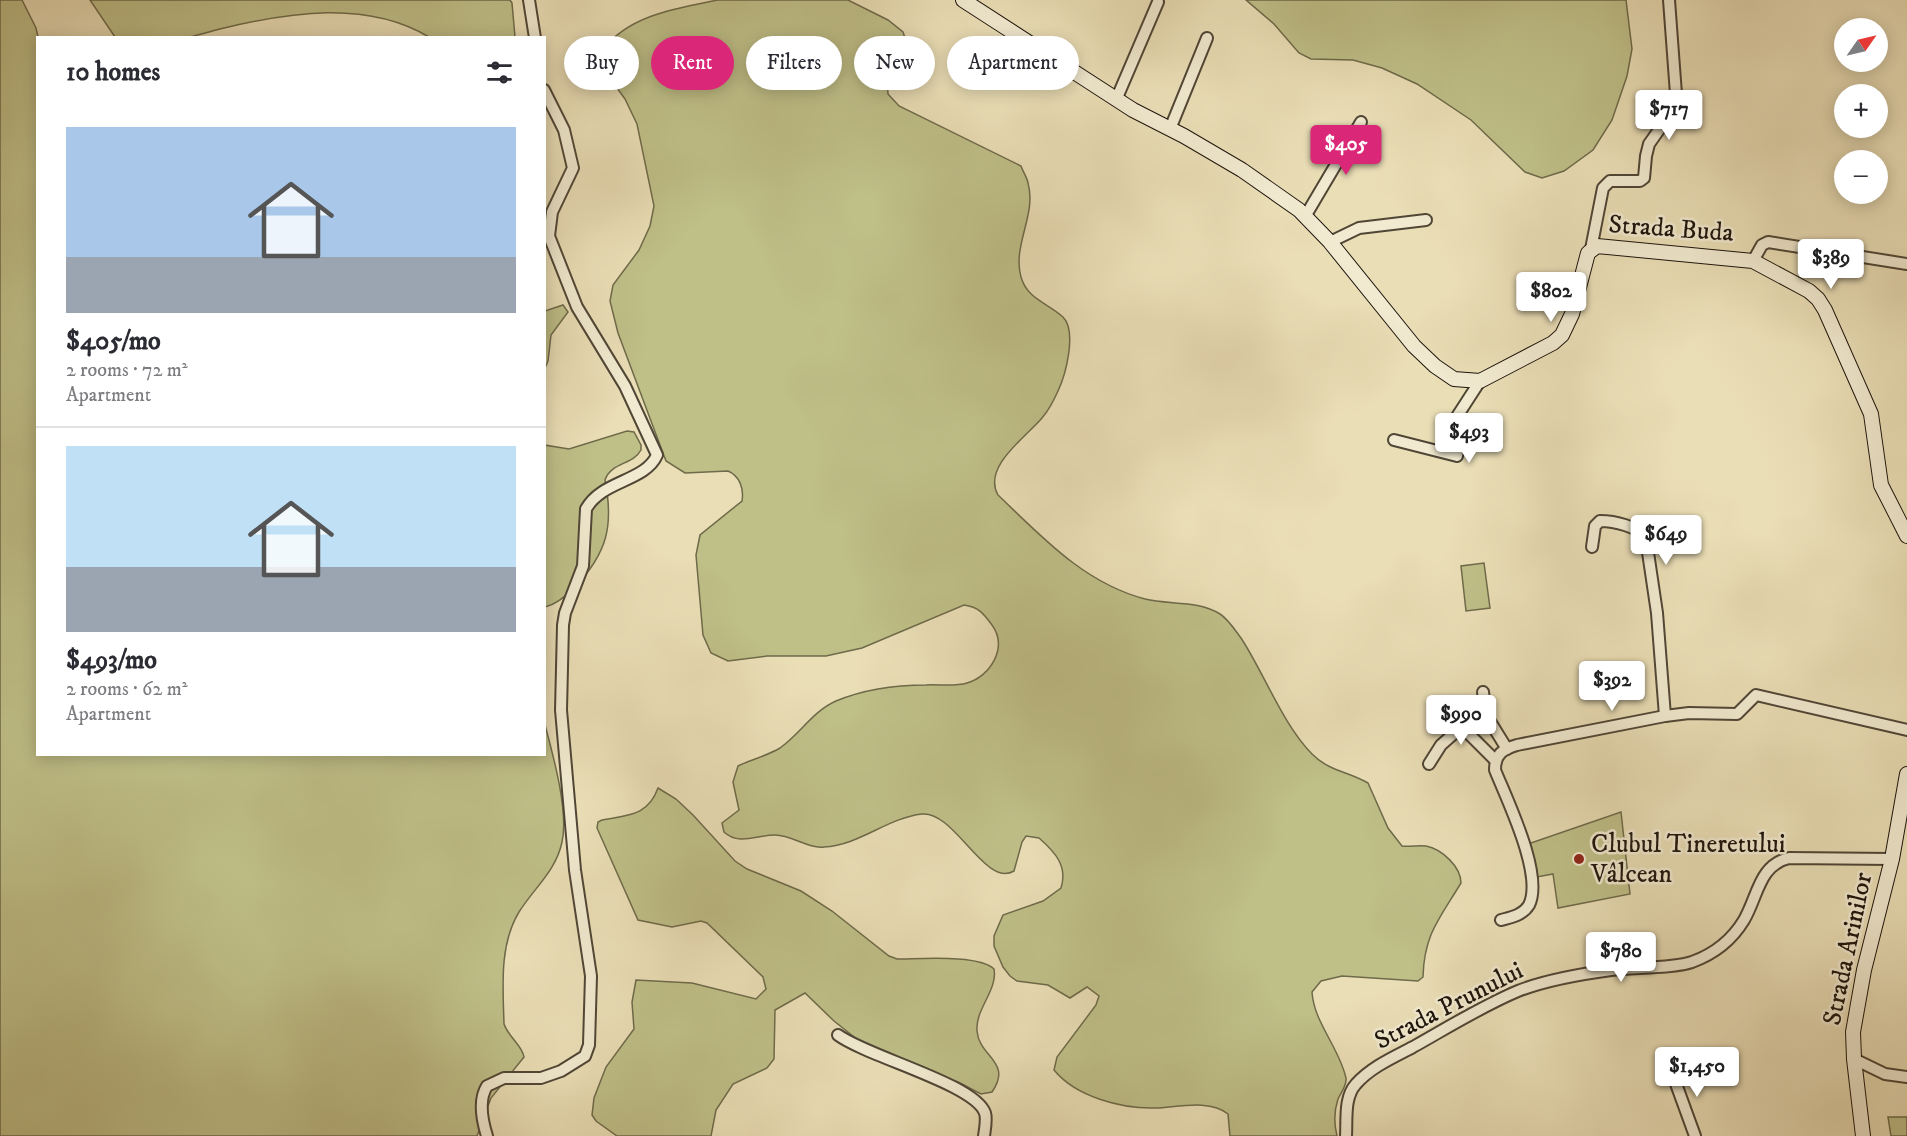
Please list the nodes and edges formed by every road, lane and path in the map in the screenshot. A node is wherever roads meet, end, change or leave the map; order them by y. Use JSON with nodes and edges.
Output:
{"nodes":[{"id":1,"x":529,"y":0,"type":"edge"},
{"id":2,"x":963,"y":0,"type":"edge"},
{"id":3,"x":1669,"y":0,"type":"edge"},
{"id":4,"x":1158,"y":2,"type":"dead end"},
{"id":5,"x":535,"y":36,"type":"edge"},
{"id":6,"x":1207,"y":38,"type":"dead end"},
{"id":7,"x":546,"y":94,"type":"edge"},
{"id":8,"x":1116,"y":99,"type":"junction"},
{"id":9,"x":1361,"y":122,"type":"dead end"},
{"id":10,"x":1170,"y":129,"type":"junction"},
{"id":11,"x":1306,"y":215,"type":"junction"},
{"id":12,"x":1426,"y":220,"type":"dead end"},
{"id":13,"x":1330,"y":242,"type":"junction"},
{"id":14,"x":1592,"y":249,"type":"junction"},
{"id":15,"x":1753,"y":261,"type":"junction"},
{"id":16,"x":1907,"y":264,"type":"edge"},
{"id":17,"x":1480,"y":381,"type":"junction"},
{"id":18,"x":1394,"y":440,"type":"dead end"},
{"id":19,"x":1907,"y":536,"type":"edge"},
{"id":20,"x":1592,"y":547,"type":"dead end"},
{"id":21,"x":1483,"y":692,"type":"dead end"},
{"id":22,"x":1665,"y":717,"type":"junction"},
{"id":23,"x":1907,"y":730,"type":"edge"},
{"id":24,"x":1507,"y":749,"type":"junction"},
{"id":25,"x":1495,"y":760,"type":"junction"},
{"id":26,"x":1429,"y":764,"type":"dead end"},
{"id":27,"x":1907,"y":774,"type":"edge"},
{"id":28,"x":1892,"y":859,"type":"junction"},
{"id":29,"x":1501,"y":920,"type":"dead end"},
{"id":30,"x":838,"y":1035,"type":"dead end"},
{"id":31,"x":1854,"y":1059,"type":"junction"},
{"id":32,"x":1671,"y":1070,"type":"dead end"},
{"id":33,"x":1907,"y":1077,"type":"edge"},
{"id":34,"x":487,"y":1136,"type":"edge"},
{"id":35,"x":984,"y":1136,"type":"edge"},
{"id":36,"x":1346,"y":1136,"type":"edge"},
{"id":37,"x":1695,"y":1136,"type":"edge"},
{"id":38,"x":1863,"y":1136,"type":"edge"}],
"edges":[{"from":1,"to":5,"type":"street"},
{"from":2,"to":8,"type":"street"},
{"from":3,"to":14,"type":"street"},
{"from":4,"to":8,"type":"street"},
{"from":6,"to":10,"type":"street"},
{"from":7,"to":34,"type":"street"},
{"from":8,"to":10,"type":"street"},
{"from":9,"to":11,"type":"street"},
{"from":10,"to":11,"type":"street"},
{"from":11,"to":13,"type":"street"},
{"from":12,"to":13,"type":"street"},
{"from":13,"to":17,"type":"street"},
{"from":14,"to":15,"type":"street","name":"Strada Buda"},
{"from":14,"to":17,"type":"street","name":"Strada Buda"},
{"from":15,"to":16,"type":"street","name":"Strada Buda"},
{"from":15,"to":19,"type":"street","name":"Strada Buda"},
{"from":17,"to":18,"type":"street"},
{"from":20,"to":22,"type":"street"},
{"from":21,"to":24,"type":"street"},
{"from":22,"to":23,"type":"street"},
{"from":22,"to":24,"type":"street"},
{"from":24,"to":25,"type":"street"},
{"from":25,"to":26,"type":"street"},
{"from":25,"to":29,"type":"street"},
{"from":27,"to":28,"type":"street","name":"Strada Arinilor"},
{"from":28,"to":31,"type":"street","name":"Strada Arinilor"},
{"from":28,"to":36,"type":"street","name":"Strada Prunului"},
{"from":30,"to":35,"type":"street"},
{"from":31,"to":33,"type":"street"},
{"from":31,"to":38,"type":"street","name":"Strada Arinilor"},
{"from":32,"to":37,"type":"street"}]}
